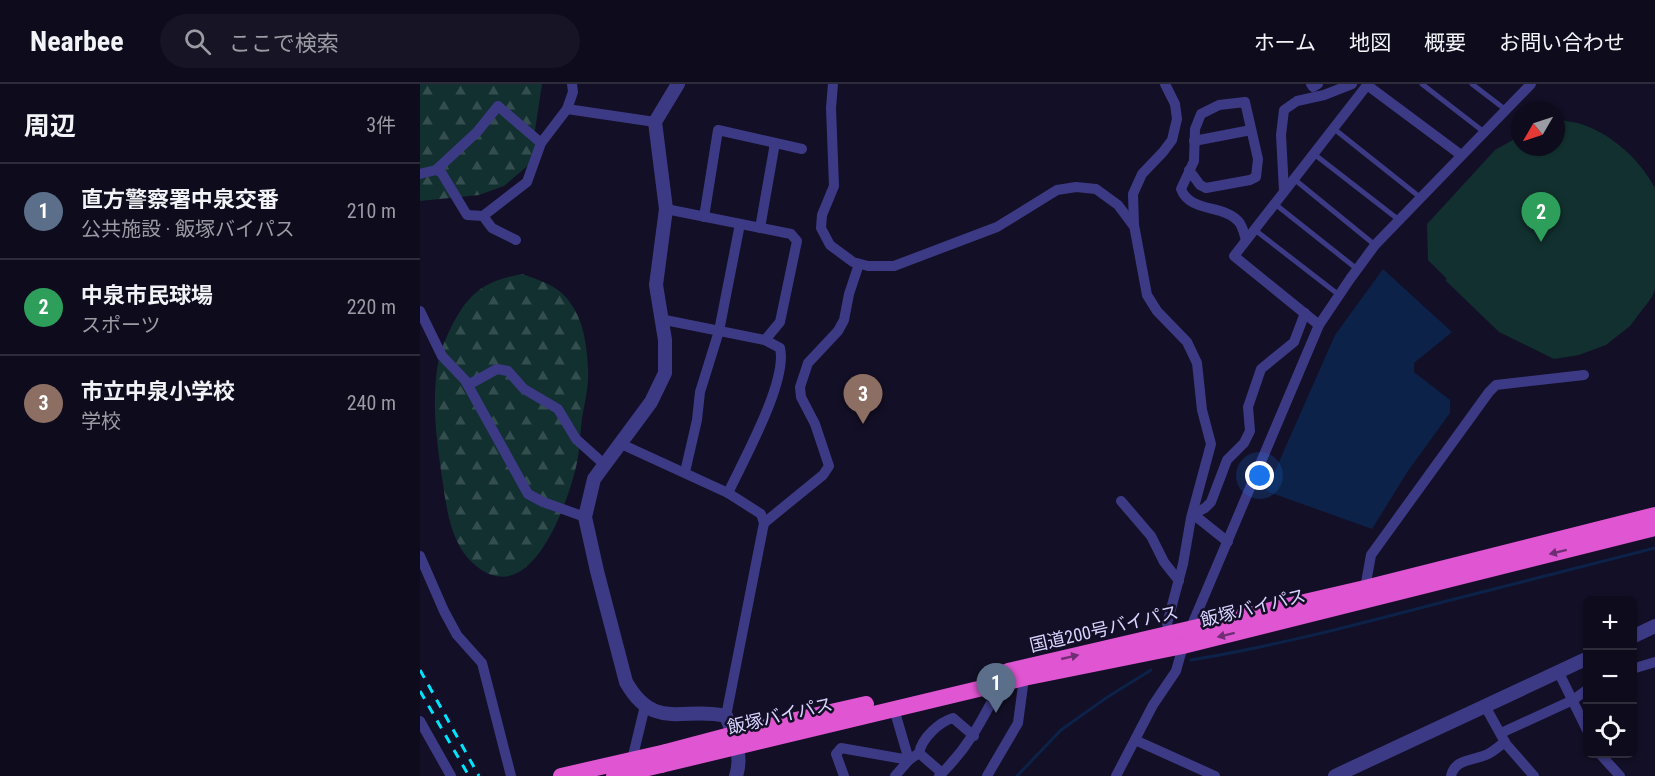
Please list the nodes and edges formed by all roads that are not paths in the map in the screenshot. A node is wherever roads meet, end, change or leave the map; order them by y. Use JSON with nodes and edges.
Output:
{"nodes":[{"id":1,"x":572,"y":84,"type":"edge"},
{"id":2,"x":678,"y":84,"type":"edge"},
{"id":3,"x":833,"y":84,"type":"edge"},
{"id":4,"x":1165,"y":84,"type":"edge"},
{"id":5,"x":1353,"y":84,"type":"edge"},
{"id":6,"x":1422,"y":84,"type":"edge"},
{"id":7,"x":1472,"y":84,"type":"edge"},
{"id":8,"x":1367,"y":85,"type":"edge"},
{"id":9,"x":1529,"y":85,"type":"edge"},
{"id":10,"x":1314,"y":88,"type":"edge"},
{"id":11,"x":567,"y":109,"type":"junction"},
{"id":12,"x":1506,"y":110,"type":"junction"},
{"id":13,"x":655,"y":122,"type":"junction"},
{"id":14,"x":1333,"y":128,"type":"junction"},
{"id":15,"x":1251,"y":130,"type":"junction"},
{"id":16,"x":1484,"y":132,"type":"junction"},
{"id":17,"x":1194,"y":141,"type":"junction"},
{"id":18,"x":541,"y":143,"type":"junction"},
{"id":19,"x":775,"y":143,"type":"junction"},
{"id":20,"x":802,"y":149,"type":"dead end"},
{"id":21,"x":1314,"y":154,"type":"junction"},
{"id":22,"x":1461,"y":155,"type":"junction"},
{"id":23,"x":436,"y":170,"type":"junction"},
{"id":24,"x":1190,"y":170,"type":"junction"},
{"id":25,"x":420,"y":174,"type":"edge"},
{"id":26,"x":1294,"y":179,"type":"junction"},
{"id":27,"x":1284,"y":191,"type":"junction"},
{"id":28,"x":1421,"y":198,"type":"junction"},
{"id":29,"x":1275,"y":204,"type":"junction"},
{"id":30,"x":666,"y":209,"type":"junction"},
{"id":31,"x":483,"y":216,"type":"junction"},
{"id":32,"x":704,"y":217,"type":"junction"},
{"id":33,"x":1399,"y":220,"type":"junction"},
{"id":34,"x":740,"y":224,"type":"junction"},
{"id":35,"x":1134,"y":225,"type":"junction"},
{"id":36,"x":760,"y":228,"type":"junction"},
{"id":37,"x":1255,"y":230,"type":"junction"},
{"id":38,"x":516,"y":240,"type":"dead end"},
{"id":39,"x":1246,"y":240,"type":"junction"},
{"id":40,"x":1375,"y":245,"type":"junction"},
{"id":41,"x":859,"y":264,"type":"junction"},
{"id":42,"x":1357,"y":269,"type":"junction"},
{"id":43,"x":1339,"y":295,"type":"junction"},
{"id":44,"x":420,"y":311,"type":"edge"},
{"id":45,"x":1305,"y":313,"type":"junction"},
{"id":46,"x":660,"y":319,"type":"junction"},
{"id":47,"x":1319,"y":325,"type":"junction"},
{"id":48,"x":719,"y":331,"type":"junction"},
{"id":49,"x":765,"y":340,"type":"junction"},
{"id":50,"x":1584,"y":375,"type":"dead end"},
{"id":51,"x":468,"y":385,"type":"junction"},
{"id":52,"x":619,"y":443,"type":"junction"},
{"id":53,"x":605,"y":465,"type":"junction"},
{"id":54,"x":685,"y":472,"type":"junction"},
{"id":55,"x":728,"y":493,"type":"junction"},
{"id":56,"x":1121,"y":501,"type":"dead end"},
{"id":57,"x":1193,"y":514,"type":"junction"},
{"id":58,"x":1655,"y":515,"type":"edge"},
{"id":59,"x":585,"y":517,"type":"junction"},
{"id":60,"x":764,"y":523,"type":"junction"},
{"id":61,"x":1655,"y":528,"type":"edge"},
{"id":62,"x":1228,"y":542,"type":"junction"},
{"id":63,"x":420,"y":556,"type":"edge"},
{"id":64,"x":1179,"y":581,"type":"junction"},
{"id":65,"x":1365,"y":588,"type":"junction"},
{"id":66,"x":1167,"y":624,"type":"dead end"},
{"id":67,"x":1655,"y":626,"type":"edge"},
{"id":68,"x":1191,"y":630,"type":"junction"},
{"id":69,"x":1637,"y":635,"type":"edge"},
{"id":70,"x":1183,"y":646,"type":"junction"},
{"id":71,"x":1583,"y":660,"type":"edge"},
{"id":72,"x":1655,"y":662,"type":"edge"},
{"id":73,"x":1637,"y":667,"type":"edge"},
{"id":74,"x":1558,"y":671,"type":"junction"},
{"id":75,"x":1024,"y":678,"type":"junction"},
{"id":76,"x":1001,"y":684,"type":"junction"},
{"id":77,"x":1583,"y":692,"type":"edge"},
{"id":78,"x":1573,"y":700,"type":"junction"},
{"id":79,"x":645,"y":706,"type":"junction"},
{"id":80,"x":1485,"y":706,"type":"junction"},
{"id":81,"x":894,"y":709,"type":"junction"},
{"id":82,"x":726,"y":716,"type":"junction"},
{"id":83,"x":420,"y":721,"type":"edge"},
{"id":84,"x":1583,"y":723,"type":"edge"},
{"id":85,"x":974,"y":736,"type":"junction"},
{"id":86,"x":1503,"y":738,"type":"junction"},
{"id":87,"x":736,"y":740,"type":"junction"},
{"id":88,"x":1136,"y":740,"type":"junction"},
{"id":89,"x":919,"y":753,"type":"junction"},
{"id":90,"x":1604,"y":758,"type":"edge"},
{"id":91,"x":663,"y":759,"type":"junction"},
{"id":92,"x":909,"y":760,"type":"junction"},
{"id":93,"x":940,"y":775,"type":"edge"},
{"id":94,"x":451,"y":776,"type":"edge"},
{"id":95,"x":511,"y":776,"type":"edge"},
{"id":96,"x":561,"y":776,"type":"edge"},
{"id":97,"x":614,"y":776,"type":"edge"},
{"id":98,"x":628,"y":776,"type":"edge"},
{"id":99,"x":736,"y":776,"type":"edge"},
{"id":100,"x":844,"y":776,"type":"edge"},
{"id":101,"x":895,"y":776,"type":"edge"},
{"id":102,"x":987,"y":776,"type":"edge"},
{"id":103,"x":1116,"y":776,"type":"edge"},
{"id":104,"x":1215,"y":776,"type":"edge"},
{"id":105,"x":1335,"y":776,"type":"edge"},
{"id":106,"x":1451,"y":776,"type":"edge"},
{"id":107,"x":1534,"y":776,"type":"edge"},
{"id":108,"x":1620,"y":776,"type":"edge"}],
"edges":[{"from":1,"to":11,"type":"street"},
{"from":2,"to":13,"type":"street"},
{"from":3,"to":41,"type":"street"},
{"from":4,"to":35,"type":"street"},
{"from":5,"to":10,"type":"street"},
{"from":6,"to":16,"type":"lane"},
{"from":7,"to":12,"type":"lane"},
{"from":8,"to":14,"type":"street"},
{"from":8,"to":22,"type":"street"},
{"from":9,"to":12,"type":"street"},
{"from":10,"to":27,"type":"street"},
{"from":11,"to":13,"type":"street"},
{"from":11,"to":18,"type":"street"},
{"from":12,"to":16,"type":"street"},
{"from":13,"to":30,"type":"street"},
{"from":14,"to":21,"type":"street"},
{"from":14,"to":28,"type":"lane"},
{"from":15,"to":17,"type":"street"},
{"from":15,"to":17,"type":"street"},
{"from":15,"to":24,"type":"street"},
{"from":16,"to":22,"type":"street"},
{"from":17,"to":24,"type":"street"},
{"from":18,"to":23,"type":"street"},
{"from":18,"to":31,"type":"street"},
{"from":19,"to":20,"type":"street"},
{"from":19,"to":32,"type":"street"},
{"from":19,"to":36,"type":"street"},
{"from":21,"to":26,"type":"street"},
{"from":21,"to":33,"type":"lane"},
{"from":22,"to":28,"type":"street"},
{"from":23,"to":25,"type":"street"},
{"from":23,"to":31,"type":"street"},
{"from":24,"to":39,"type":"street"},
{"from":26,"to":27,"type":"street"},
{"from":26,"to":40,"type":"lane"},
{"from":27,"to":29,"type":"street"},
{"from":28,"to":33,"type":"street"},
{"from":29,"to":37,"type":"street"},
{"from":29,"to":42,"type":"lane"},
{"from":30,"to":32,"type":"street"},
{"from":30,"to":46,"type":"street"},
{"from":31,"to":38,"type":"street"},
{"from":32,"to":34,"type":"street"},
{"from":33,"to":40,"type":"street"},
{"from":34,"to":36,"type":"street"},
{"from":34,"to":48,"type":"street"},
{"from":35,"to":41,"type":"street"},
{"from":35,"to":57,"type":"street"},
{"from":36,"to":49,"type":"street"},
{"from":37,"to":39,"type":"street"},
{"from":37,"to":43,"type":"lane"},
{"from":39,"to":45,"type":"street"},
{"from":40,"to":42,"type":"street"},
{"from":41,"to":60,"type":"street"},
{"from":42,"to":43,"type":"street"},
{"from":43,"to":47,"type":"street"},
{"from":44,"to":51,"type":"street"},
{"from":45,"to":47,"type":"street"},
{"from":45,"to":57,"type":"street"},
{"from":46,"to":48,"type":"street"},
{"from":46,"to":52,"type":"street"},
{"from":47,"to":62,"type":"street"},
{"from":48,"to":49,"type":"street"},
{"from":48,"to":54,"type":"street"},
{"from":49,"to":55,"type":"street"},
{"from":50,"to":65,"type":"street"},
{"from":51,"to":53,"type":"street"},
{"from":51,"to":59,"type":"street"},
{"from":52,"to":53,"type":"street"},
{"from":52,"to":54,"type":"street"},
{"from":53,"to":59,"type":"street"},
{"from":54,"to":55,"type":"street"},
{"from":55,"to":60,"type":"street"},
{"from":56,"to":64,"type":"street"},
{"from":57,"to":62,"type":"street"},
{"from":57,"to":64,"type":"street"},
{"from":58,"to":65,"type":"highway","name":"国道200号バイパス"},
{"from":59,"to":79,"type":"street"},
{"from":60,"to":82,"type":"street"},
{"from":61,"to":70,"type":"highway","name":"飯塚バイパス","one_way":true},
{"from":62,"to":68,"type":"street"},
{"from":63,"to":95,"type":"street"},
{"from":64,"to":66,"type":"street"},
{"from":65,"to":68,"type":"highway","name":"国道200号バイパス"},
{"from":67,"to":69,"type":"street"},
{"from":68,"to":70,"type":"street"},
{"from":87,"to":68,"type":"highway","name":"国道200号バイパス","one_way":true},
{"from":70,"to":75,"type":"highway","name":"飯塚バイパス"},
{"from":70,"to":88,"type":"street"},
{"from":71,"to":74,"type":"street"},
{"from":72,"to":73,"type":"street"},
{"from":74,"to":78,"type":"street"},
{"from":74,"to":80,"type":"street"},
{"from":75,"to":76,"type":"highway","name":"飯塚バイパス"},
{"from":75,"to":102,"type":"street"},
{"from":76,"to":81,"type":"highway","name":"飯塚バイパス"},
{"from":76,"to":85,"type":"street"},
{"from":77,"to":78,"type":"street"},
{"from":78,"to":84,"type":"street"},
{"from":78,"to":86,"type":"street"},
{"from":79,"to":82,"type":"street"},
{"from":79,"to":98,"type":"street"},
{"from":80,"to":86,"type":"street"},
{"from":80,"to":105,"type":"street"},
{"from":81,"to":87,"type":"highway","name":"飯塚バイパス"},
{"from":81,"to":92,"type":"street"},
{"from":82,"to":87,"type":"street"},
{"from":83,"to":94,"type":"street"},
{"from":85,"to":89,"type":"street"},
{"from":85,"to":93,"type":"street"},
{"from":86,"to":106,"type":"street"},
{"from":86,"to":107,"type":"street"},
{"from":87,"to":91,"type":"highway","name":"国道200号バイパス"},
{"from":87,"to":99,"type":"street"},
{"from":88,"to":103,"type":"street"},
{"from":88,"to":104,"type":"street"},
{"from":89,"to":92,"type":"street"},
{"from":89,"to":93,"type":"street"},
{"from":90,"to":108,"type":"street"},
{"from":91,"to":96,"type":"highway","name":"国道200号バイパス","bridge":true},
{"from":91,"to":97,"type":"highway","bridge":true},
{"from":92,"to":100,"type":"street"},
{"from":92,"to":101,"type":"street"}]}
